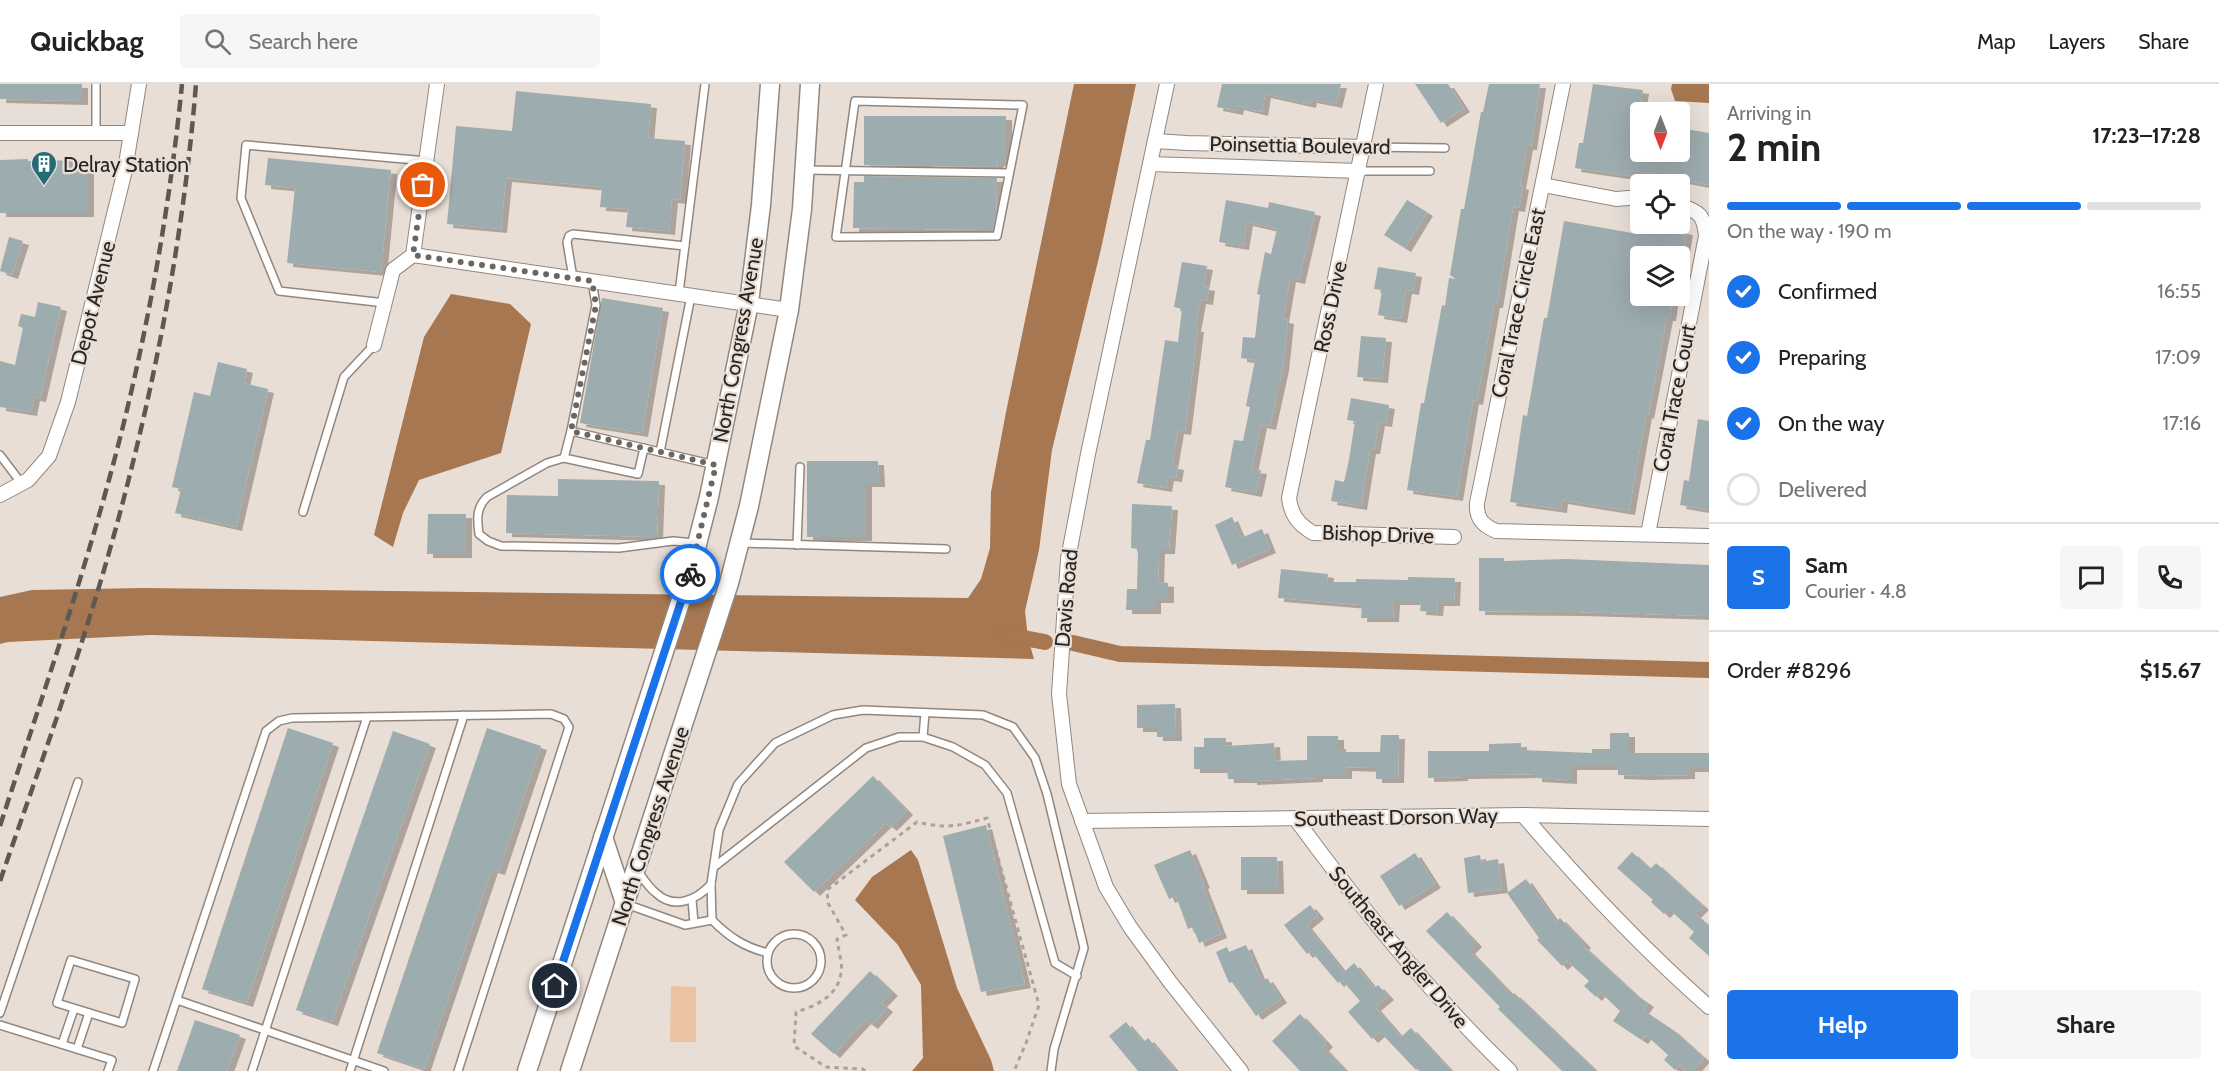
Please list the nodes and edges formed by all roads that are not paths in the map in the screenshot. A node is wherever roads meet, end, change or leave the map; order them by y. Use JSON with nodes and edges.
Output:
{"nodes":[{"id":1,"x":96,"y":84,"type":"edge"},
{"id":2,"x":139,"y":84,"type":"edge"},
{"id":3,"x":437,"y":84,"type":"edge"},
{"id":4,"x":705,"y":84,"type":"edge"},
{"id":5,"x":770,"y":84,"type":"edge"},
{"id":6,"x":810,"y":84,"type":"edge"},
{"id":7,"x":1167,"y":84,"type":"edge"},
{"id":8,"x":1376,"y":84,"type":"edge"},
{"id":9,"x":1563,"y":84,"type":"edge"},
{"id":10,"x":0,"y":133,"type":"edge"},
{"id":11,"x":96,"y":133,"type":"junction"},
{"id":12,"x":131,"y":133,"type":"junction"},
{"id":13,"x":1155,"y":141,"type":"junction"},
{"id":14,"x":1364,"y":147,"type":"junction"},
{"id":15,"x":1445,"y":148,"type":"dead end"},
{"id":16,"x":427,"y":161,"type":"junction"},
{"id":17,"x":1150,"y":164,"type":"junction"},
{"id":18,"x":805,"y":170,"type":"junction"},
{"id":19,"x":845,"y":170,"type":"junction"},
{"id":20,"x":1359,"y":171,"type":"junction"},
{"id":21,"x":1430,"y":171,"type":"dead end"},
{"id":22,"x":1009,"y":173,"type":"junction"},
{"id":23,"x":1543,"y":185,"type":"junction"},
{"id":24,"x":1630,"y":198,"type":"edge"},
{"id":25,"x":1690,"y":208,"type":"edge"},
{"id":26,"x":685,"y":246,"type":"junction"},
{"id":27,"x":413,"y":255,"type":"junction"},
{"id":28,"x":573,"y":278,"type":"junction"},
{"id":29,"x":592,"y":281,"type":"junction"},
{"id":30,"x":686,"y":294,"type":"junction"},
{"id":31,"x":385,"y":303,"type":"junction"},
{"id":32,"x":749,"y":303,"type":"junction"},
{"id":33,"x":789,"y":310,"type":"junction"},
{"id":34,"x":374,"y":345,"type":"joint"},
{"id":35,"x":571,"y":431,"type":"junction"},
{"id":36,"x":644,"y":448,"type":"junction"},
{"id":37,"x":660,"y":452,"type":"junction"},
{"id":38,"x":0,"y":455,"type":"edge"},
{"id":39,"x":564,"y":458,"type":"junction"},
{"id":40,"x":716,"y":465,"type":"junction"},
{"id":41,"x":800,"y":467,"type":"dead end"},
{"id":42,"x":22,"y":483,"type":"junction"},
{"id":43,"x":0,"y":495,"type":"edge"},
{"id":44,"x":303,"y":512,"type":"dead end"},
{"id":45,"x":1303,"y":527,"type":"joint"},
{"id":46,"x":1648,"y":534,"type":"junction"},
{"id":47,"x":1709,"y":536,"type":"edge"},
{"id":48,"x":1454,"y":537,"type":"dead end"},
{"id":49,"x":740,"y":543,"type":"junction"},
{"id":50,"x":697,"y":544,"type":"junction"},
{"id":51,"x":797,"y":545,"type":"junction"},
{"id":52,"x":946,"y":549,"type":"dead end"},
{"id":53,"x":925,"y":713,"type":"junction"},
{"id":54,"x":464,"y":715,"type":"junction"},
{"id":55,"x":367,"y":717,"type":"junction"},
{"id":56,"x":923,"y":737,"type":"junction"},
{"id":57,"x":78,"y":782,"type":"dead end"},
{"id":58,"x":1523,"y":815,"type":"junction"},
{"id":59,"x":1295,"y":818,"type":"junction"},
{"id":60,"x":1709,"y":819,"type":"edge"},
{"id":61,"x":1082,"y":821,"type":"junction"},
{"id":62,"x":603,"y":837,"type":"junction"},
{"id":63,"x":714,"y":867,"type":"junction"},
{"id":64,"x":636,"y":869,"type":"junction"},
{"id":65,"x":711,"y":884,"type":"junction"},
{"id":66,"x":692,"y":900,"type":"junction"},
{"id":67,"x":625,"y":903,"type":"junction"},
{"id":68,"x":712,"y":920,"type":"junction"},
{"id":69,"x":694,"y":923,"type":"junction"},
{"id":70,"x":768,"y":953,"type":"junction"},
{"id":71,"x":1077,"y":976,"type":"junction"},
{"id":72,"x":177,"y":1000,"type":"junction"},
{"id":73,"x":1709,"y":1007,"type":"edge"},
{"id":74,"x":74,"y":1008,"type":"junction"},
{"id":75,"x":0,"y":1013,"type":"edge"},
{"id":76,"x":88,"y":1013,"type":"junction"},
{"id":77,"x":0,"y":1025,"type":"edge"},
{"id":78,"x":266,"y":1030,"type":"junction"},
{"id":79,"x":62,"y":1044,"type":"junction"},
{"id":80,"x":77,"y":1049,"type":"junction"},
{"id":81,"x":353,"y":1060,"type":"junction"},
{"id":82,"x":108,"y":1071,"type":"edge"},
{"id":83,"x":153,"y":1071,"type":"edge"},
{"id":84,"x":252,"y":1071,"type":"edge"},
{"id":85,"x":350,"y":1071,"type":"edge"},
{"id":86,"x":384,"y":1071,"type":"edge"},
{"id":87,"x":458,"y":1071,"type":"edge"},
{"id":88,"x":527,"y":1071,"type":"edge"},
{"id":89,"x":570,"y":1071,"type":"edge"},
{"id":90,"x":1050,"y":1071,"type":"edge"},
{"id":91,"x":1241,"y":1071,"type":"edge"},
{"id":92,"x":1510,"y":1071,"type":"edge"}],
"edges":[{"from":1,"to":11,"type":"lane"},
{"from":2,"to":12,"type":"street","name":"Depot Avenue"},
{"from":3,"to":16,"type":"street"},
{"from":4,"to":26,"type":"lane"},
{"from":5,"to":32,"type":"main road","name":"North Congress Avenue"},
{"from":6,"to":18,"type":"main road","name":"North Congress Avenue"},
{"from":7,"to":13,"type":"street","name":"Davis Road"},
{"from":8,"to":14,"type":"street","name":"Ross Drive"},
{"from":9,"to":23,"type":"street","name":"Coral Trace Circle East"},
{"from":10,"to":11,"type":"street"},
{"from":11,"to":12,"type":"street"},
{"from":12,"to":42,"type":"street","name":"Depot Avenue"},
{"from":13,"to":14,"type":"street","name":"Poinsettia Boulevard"},
{"from":13,"to":17,"type":"street","name":"Davis Road"},
{"from":14,"to":15,"type":"lane","name":"Poinsettia Boulevard"},
{"from":14,"to":20,"type":"street","name":"Ross Drive"},
{"from":16,"to":27,"type":"street"},
{"from":16,"to":31,"type":"lane"},
{"from":17,"to":20,"type":"street","name":"Poinsettia Boulevard"},
{"from":17,"to":61,"type":"street","name":"Davis Road"},
{"from":18,"to":19,"type":"lane"},
{"from":18,"to":33,"type":"main road","name":"North Congress Avenue"},
{"from":19,"to":22,"type":"lane"},
{"from":19,"to":22,"type":"lane"},
{"from":19,"to":22,"type":"lane"},
{"from":20,"to":21,"type":"lane","name":"Poinsettia Boulevard"},
{"from":20,"to":45,"type":"street","name":"Ross Drive"},
{"from":23,"to":24,"type":"street"},
{"from":23,"to":46,"type":"street","name":"Coral Trace Circle East"},
{"from":25,"to":46,"type":"street","name":"Coral Trace Court"},
{"from":26,"to":28,"type":"lane"},
{"from":26,"to":30,"type":"lane"},
{"from":27,"to":28,"type":"street"},
{"from":27,"to":31,"type":"street"},
{"from":28,"to":29,"type":"street"},
{"from":29,"to":30,"type":"street"},
{"from":29,"to":35,"type":"lane"},
{"from":30,"to":32,"type":"street"},
{"from":30,"to":37,"type":"lane"},
{"from":31,"to":34,"type":"street"},
{"from":32,"to":33,"type":"street"},
{"from":32,"to":40,"type":"main road","name":"North Congress Avenue"},
{"from":33,"to":49,"type":"main road","name":"North Congress Avenue"},
{"from":34,"to":44,"type":"lane"},
{"from":35,"to":36,"type":"lane"},
{"from":35,"to":39,"type":"lane"},
{"from":36,"to":37,"type":"lane"},
{"from":36,"to":39,"type":"lane"},
{"from":37,"to":40,"type":"lane"},
{"from":38,"to":42,"type":"lane"},
{"from":39,"to":50,"type":"lane"},
{"from":40,"to":50,"type":"main road","name":"North Congress Avenue"},
{"from":41,"to":51,"type":"lane"},
{"from":42,"to":43,"type":"street","name":"Depot Avenue"},
{"from":45,"to":48,"type":"street","name":"Bishop Drive"},
{"from":46,"to":47,"type":"street"},
{"from":49,"to":51,"type":"lane"},
{"from":49,"to":64,"type":"main road","name":"North Congress Avenue"},
{"from":50,"to":62,"type":"main road","name":"North Congress Avenue"},
{"from":51,"to":52,"type":"lane"},
{"from":53,"to":56,"type":"lane"},
{"from":53,"to":63,"type":"lane"},
{"from":53,"to":71,"type":"lane"},
{"from":54,"to":55,"type":"lane"},
{"from":54,"to":81,"type":"lane"},
{"from":54,"to":87,"type":"lane"},
{"from":55,"to":72,"type":"lane"},
{"from":55,"to":78,"type":"lane"},
{"from":56,"to":63,"type":"lane"},
{"from":56,"to":71,"type":"lane"},
{"from":57,"to":75,"type":"lane"},
{"from":58,"to":59,"type":"street","name":"Southeast Dorson Way"},
{"from":58,"to":60,"type":"street","name":"Southeast Dorson Way"},
{"from":58,"to":73,"type":"street"},
{"from":59,"to":61,"type":"street","name":"Southeast Dorson Way"},
{"from":59,"to":92,"type":"street","name":"Southeast Angler Drive"},
{"from":61,"to":91,"type":"street","name":"Davis Road"},
{"from":62,"to":67,"type":"main road"},
{"from":62,"to":88,"type":"main road","name":"North Congress Avenue"},
{"from":63,"to":65,"type":"lane"},
{"from":64,"to":66,"type":"lane"},
{"from":64,"to":67,"type":"main road","name":"North Congress Avenue"},
{"from":65,"to":66,"type":"lane"},
{"from":65,"to":68,"type":"lane"},
{"from":66,"to":69,"type":"lane"},
{"from":67,"to":69,"type":"lane"},
{"from":67,"to":89,"type":"main road","name":"North Congress Avenue"},
{"from":68,"to":69,"type":"lane"},
{"from":68,"to":70,"type":"lane"},
{"from":70,"to":70,"type":"lane"},
{"from":71,"to":90,"type":"lane"},
{"from":72,"to":78,"type":"lane"},
{"from":72,"to":83,"type":"lane"},
{"from":74,"to":76,"type":"lane"},
{"from":74,"to":76,"type":"lane"},
{"from":74,"to":79,"type":"lane"},
{"from":76,"to":80,"type":"lane"},
{"from":77,"to":79,"type":"lane"},
{"from":78,"to":81,"type":"lane"},
{"from":78,"to":84,"type":"lane"},
{"from":79,"to":80,"type":"lane"},
{"from":80,"to":82,"type":"lane"},
{"from":81,"to":85,"type":"lane"},
{"from":81,"to":86,"type":"lane"}]}
